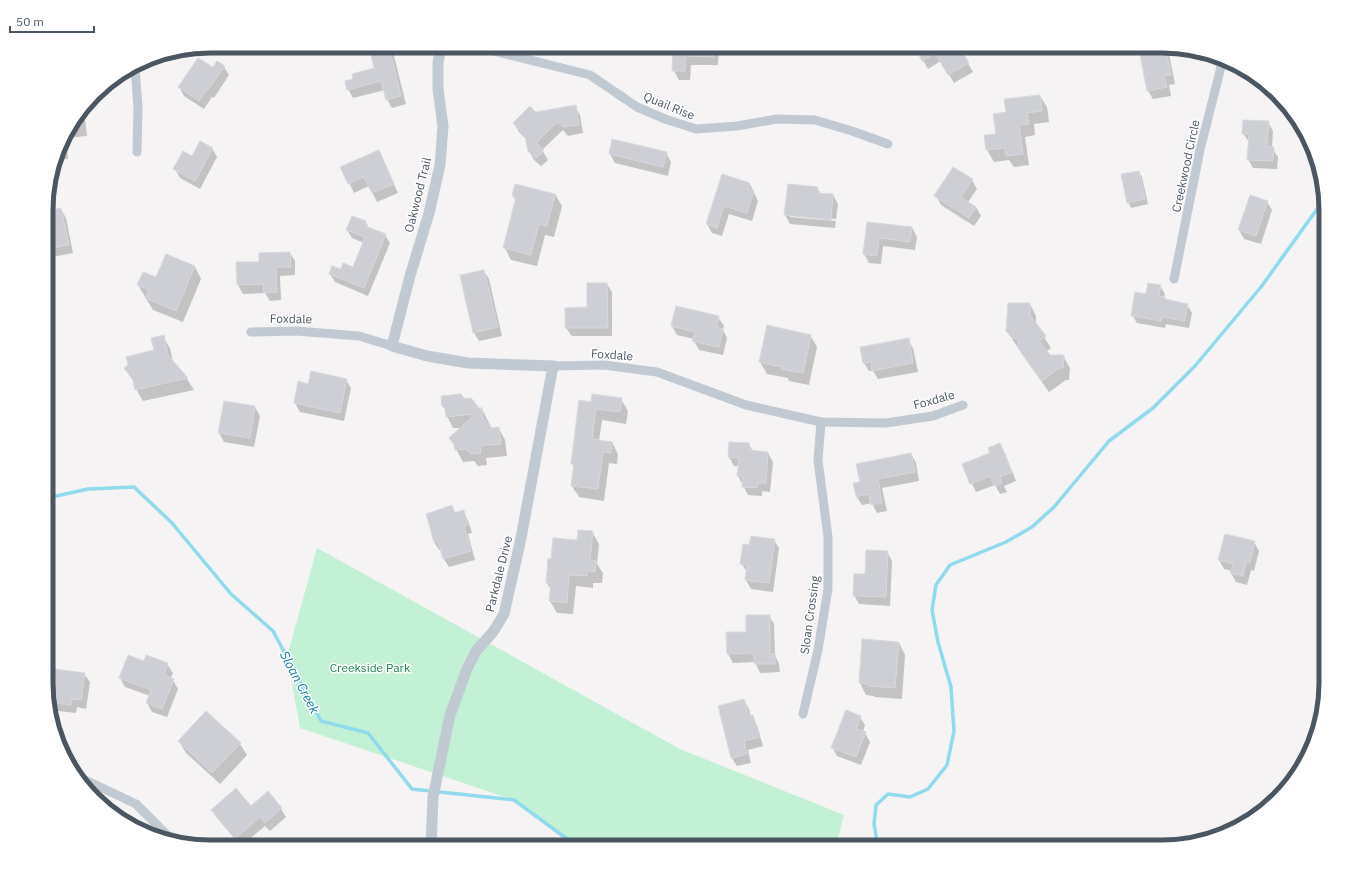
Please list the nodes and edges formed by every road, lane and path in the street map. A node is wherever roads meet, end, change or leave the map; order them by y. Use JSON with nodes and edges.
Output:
{"nodes":[{"id":1,"x":440,"y":53,"type":"edge"},
{"id":2,"x":502,"y":53,"type":"edge"},
{"id":3,"x":1221,"y":65,"type":"edge"},
{"id":4,"x":135,"y":72,"type":"edge"},
{"id":5,"x":888,"y":144,"type":"dead end"},
{"id":6,"x":137,"y":152,"type":"dead end"},
{"id":7,"x":1174,"y":279,"type":"dead end"},
{"id":8,"x":251,"y":332,"type":"dead end"},
{"id":9,"x":392,"y":346,"type":"junction"},
{"id":10,"x":553,"y":366,"type":"junction"},
{"id":11,"x":963,"y":405,"type":"dead end"},
{"id":12,"x":821,"y":422,"type":"junction"},
{"id":13,"x":803,"y":714,"type":"dead end"},
{"id":14,"x":88,"y":780,"type":"edge"},
{"id":15,"x":166,"y":834,"type":"edge"},
{"id":16,"x":431,"y":840,"type":"edge"}],
"edges":[{"from":1,"to":9,"type":"street","name":"Oakwood Trail"},
{"from":2,"to":5,"type":"street","name":"Quail Rise"},
{"from":3,"to":7,"type":"street","name":"Creekwood Circle"},
{"from":4,"to":6,"type":"street"},
{"from":8,"to":9,"type":"street","name":"Foxdale"},
{"from":9,"to":10,"type":"street","name":"Foxdale"},
{"from":10,"to":12,"type":"street","name":"Foxdale"},
{"from":10,"to":16,"type":"street","name":"Parkdale Drive"},
{"from":11,"to":12,"type":"street","name":"Foxdale"},
{"from":12,"to":13,"type":"street","name":"Sloan Crossing"},
{"from":14,"to":15,"type":"street"}]}
